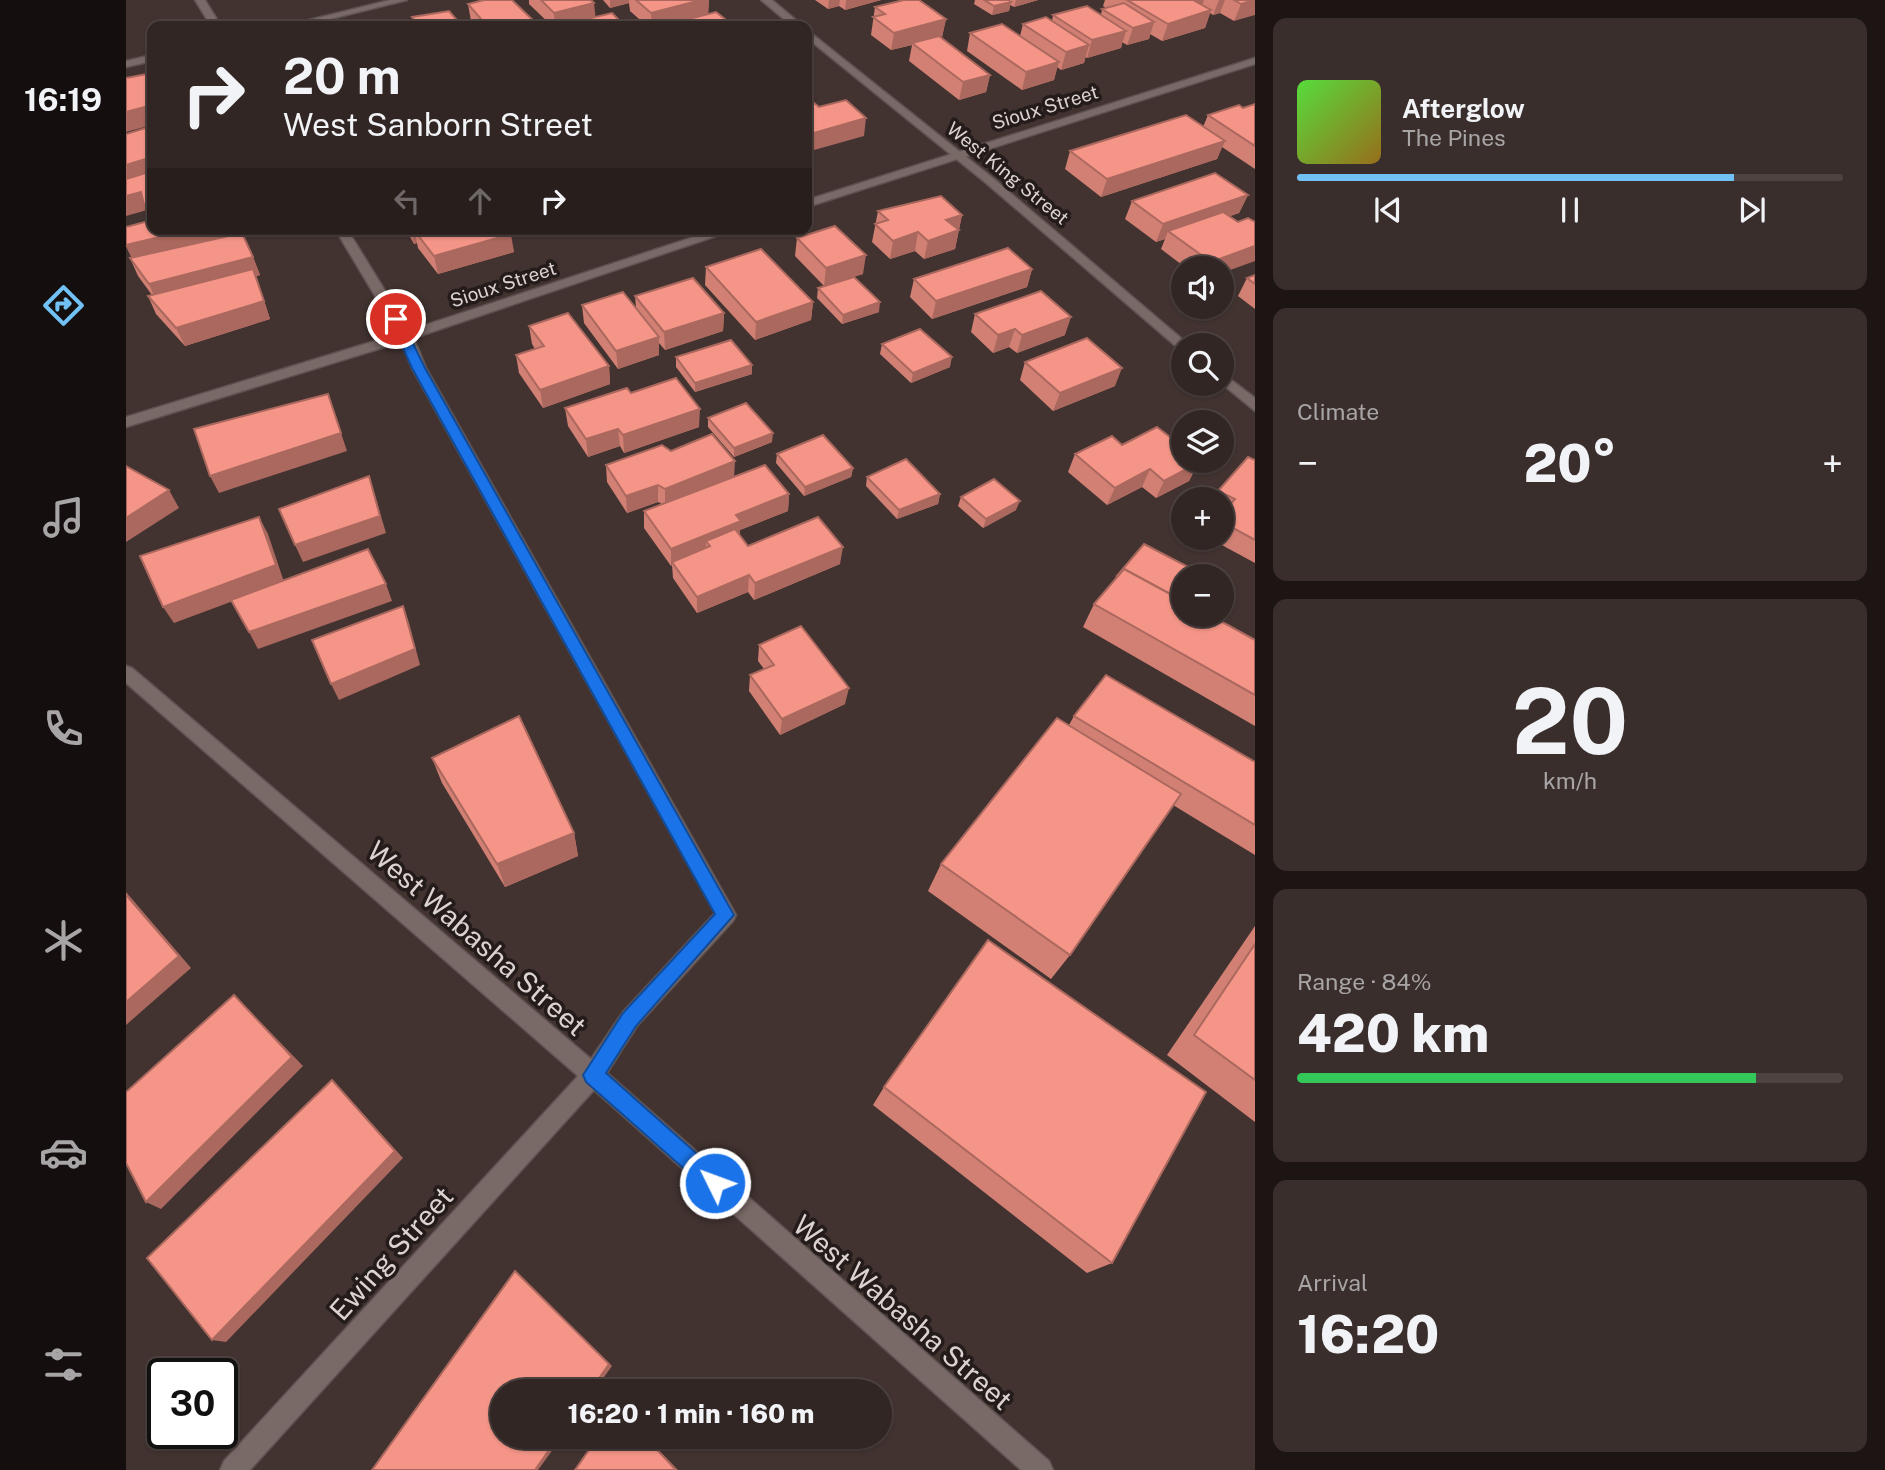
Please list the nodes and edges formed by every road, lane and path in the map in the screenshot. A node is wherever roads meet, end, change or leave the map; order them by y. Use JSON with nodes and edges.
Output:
{"nodes":[{"id":1,"x":200,"y":0,"type":"edge"},
{"id":2,"x":402,"y":0,"type":"edge"},
{"id":3,"x":766,"y":0,"type":"edge"},
{"id":4,"x":213,"y":21,"type":"edge"},
{"id":5,"x":312,"y":21,"type":"edge"},
{"id":6,"x":792,"y":21,"type":"edge"},
{"id":7,"x":812,"y":37,"type":"edge"},
{"id":8,"x":147,"y":59,"type":"edge"},
{"id":9,"x":1255,"y":61,"type":"edge"},
{"id":10,"x":126,"y":64,"type":"edge"},
{"id":11,"x":956,"y":155,"type":"junction"},
{"id":12,"x":812,"y":202,"type":"edge"},
{"id":13,"x":345,"y":235,"type":"edge"},
{"id":14,"x":713,"y":235,"type":"edge"},
{"id":15,"x":1171,"y":335,"type":"edge"},
{"id":16,"x":405,"y":336,"type":"junction"},
{"id":17,"x":1234,"y":388,"type":"edge"},
{"id":18,"x":1255,"y":406,"type":"edge"},
{"id":19,"x":126,"y":422,"type":"edge"},
{"id":20,"x":126,"y":673,"type":"edge"},
{"id":21,"x":593,"y":1075,"type":"junction"},
{"id":22,"x":233,"y":1470,"type":"edge"},
{"id":23,"x":1040,"y":1470,"type":"edge"}],
"edges":[{"from":1,"to":4,"type":"street"},
{"from":2,"to":5,"type":"street"},
{"from":3,"to":6,"type":"street"},
{"from":7,"to":11,"type":"street","name":"West King Street"},
{"from":8,"to":10,"type":"street"},
{"from":9,"to":11,"type":"street","name":"Sioux Street"},
{"from":11,"to":12,"type":"street","name":"Sioux Street"},
{"from":11,"to":15,"type":"street","name":"West King Street"},
{"from":13,"to":16,"type":"street"},
{"from":14,"to":16,"type":"street","name":"Sioux Street"},
{"from":16,"to":19,"type":"street","name":"Sioux Street"},
{"from":16,"to":21,"type":"street","name":"Ewing Street"},
{"from":17,"to":18,"type":"street"},
{"from":20,"to":21,"type":"street","name":"West Wabasha Street"},
{"from":21,"to":22,"type":"street","name":"Ewing Street"},
{"from":21,"to":23,"type":"street","name":"West Wabasha Street"}]}
